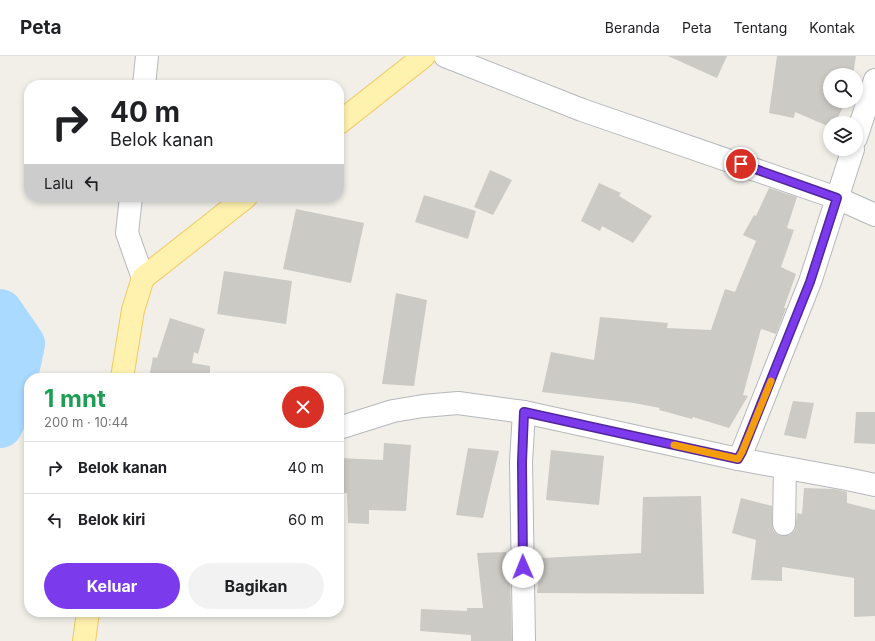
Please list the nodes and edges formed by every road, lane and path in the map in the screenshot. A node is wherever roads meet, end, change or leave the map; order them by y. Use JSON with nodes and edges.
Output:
{"nodes":[{"id":1,"x":147,"y":56,"type":"edge"},
{"id":2,"x":424,"y":56,"type":"edge"},
{"id":3,"x":445,"y":56,"type":"edge"},
{"id":4,"x":145,"y":80,"type":"edge"},
{"id":5,"x":875,"y":80,"type":"edge"},
{"id":6,"x":863,"y":117,"type":"edge"},
{"id":7,"x":344,"y":119,"type":"edge"},
{"id":8,"x":851,"y":156,"type":"edge"},
{"id":9,"x":837,"y":198,"type":"junction"},
{"id":10,"x":130,"y":202,"type":"edge"},
{"id":11,"x":240,"y":202,"type":"edge"},
{"id":12,"x":875,"y":215,"type":"edge"},
{"id":13,"x":143,"y":278,"type":"junction"},
{"id":14,"x":123,"y":373,"type":"edge"},
{"id":15,"x":524,"y":412,"type":"junction"},
{"id":16,"x":344,"y":426,"type":"edge"},
{"id":17,"x":738,"y":459,"type":"junction"},
{"id":18,"x":785,"y":468,"type":"junction"},
{"id":19,"x":875,"y":485,"type":"edge"},
{"id":20,"x":784,"y":524,"type":"dead end"},
{"id":21,"x":87,"y":617,"type":"edge"},
{"id":22,"x":84,"y":641,"type":"edge"},
{"id":23,"x":524,"y":641,"type":"edge"}],
"edges":[{"from":1,"to":4,"type":"street"},
{"from":2,"to":7,"type":"main road"},
{"from":3,"to":9,"type":"street"},
{"from":5,"to":6,"type":"street"},
{"from":8,"to":9,"type":"street"},
{"from":9,"to":12,"type":"street"},
{"from":9,"to":17,"type":"street"},
{"from":10,"to":13,"type":"street"},
{"from":11,"to":13,"type":"main road"},
{"from":13,"to":14,"type":"main road"},
{"from":15,"to":16,"type":"street"},
{"from":15,"to":17,"type":"street"},
{"from":15,"to":23,"type":"street"},
{"from":17,"to":18,"type":"street"},
{"from":18,"to":19,"type":"street"},
{"from":18,"to":20,"type":"street"},
{"from":21,"to":22,"type":"main road"}]}
